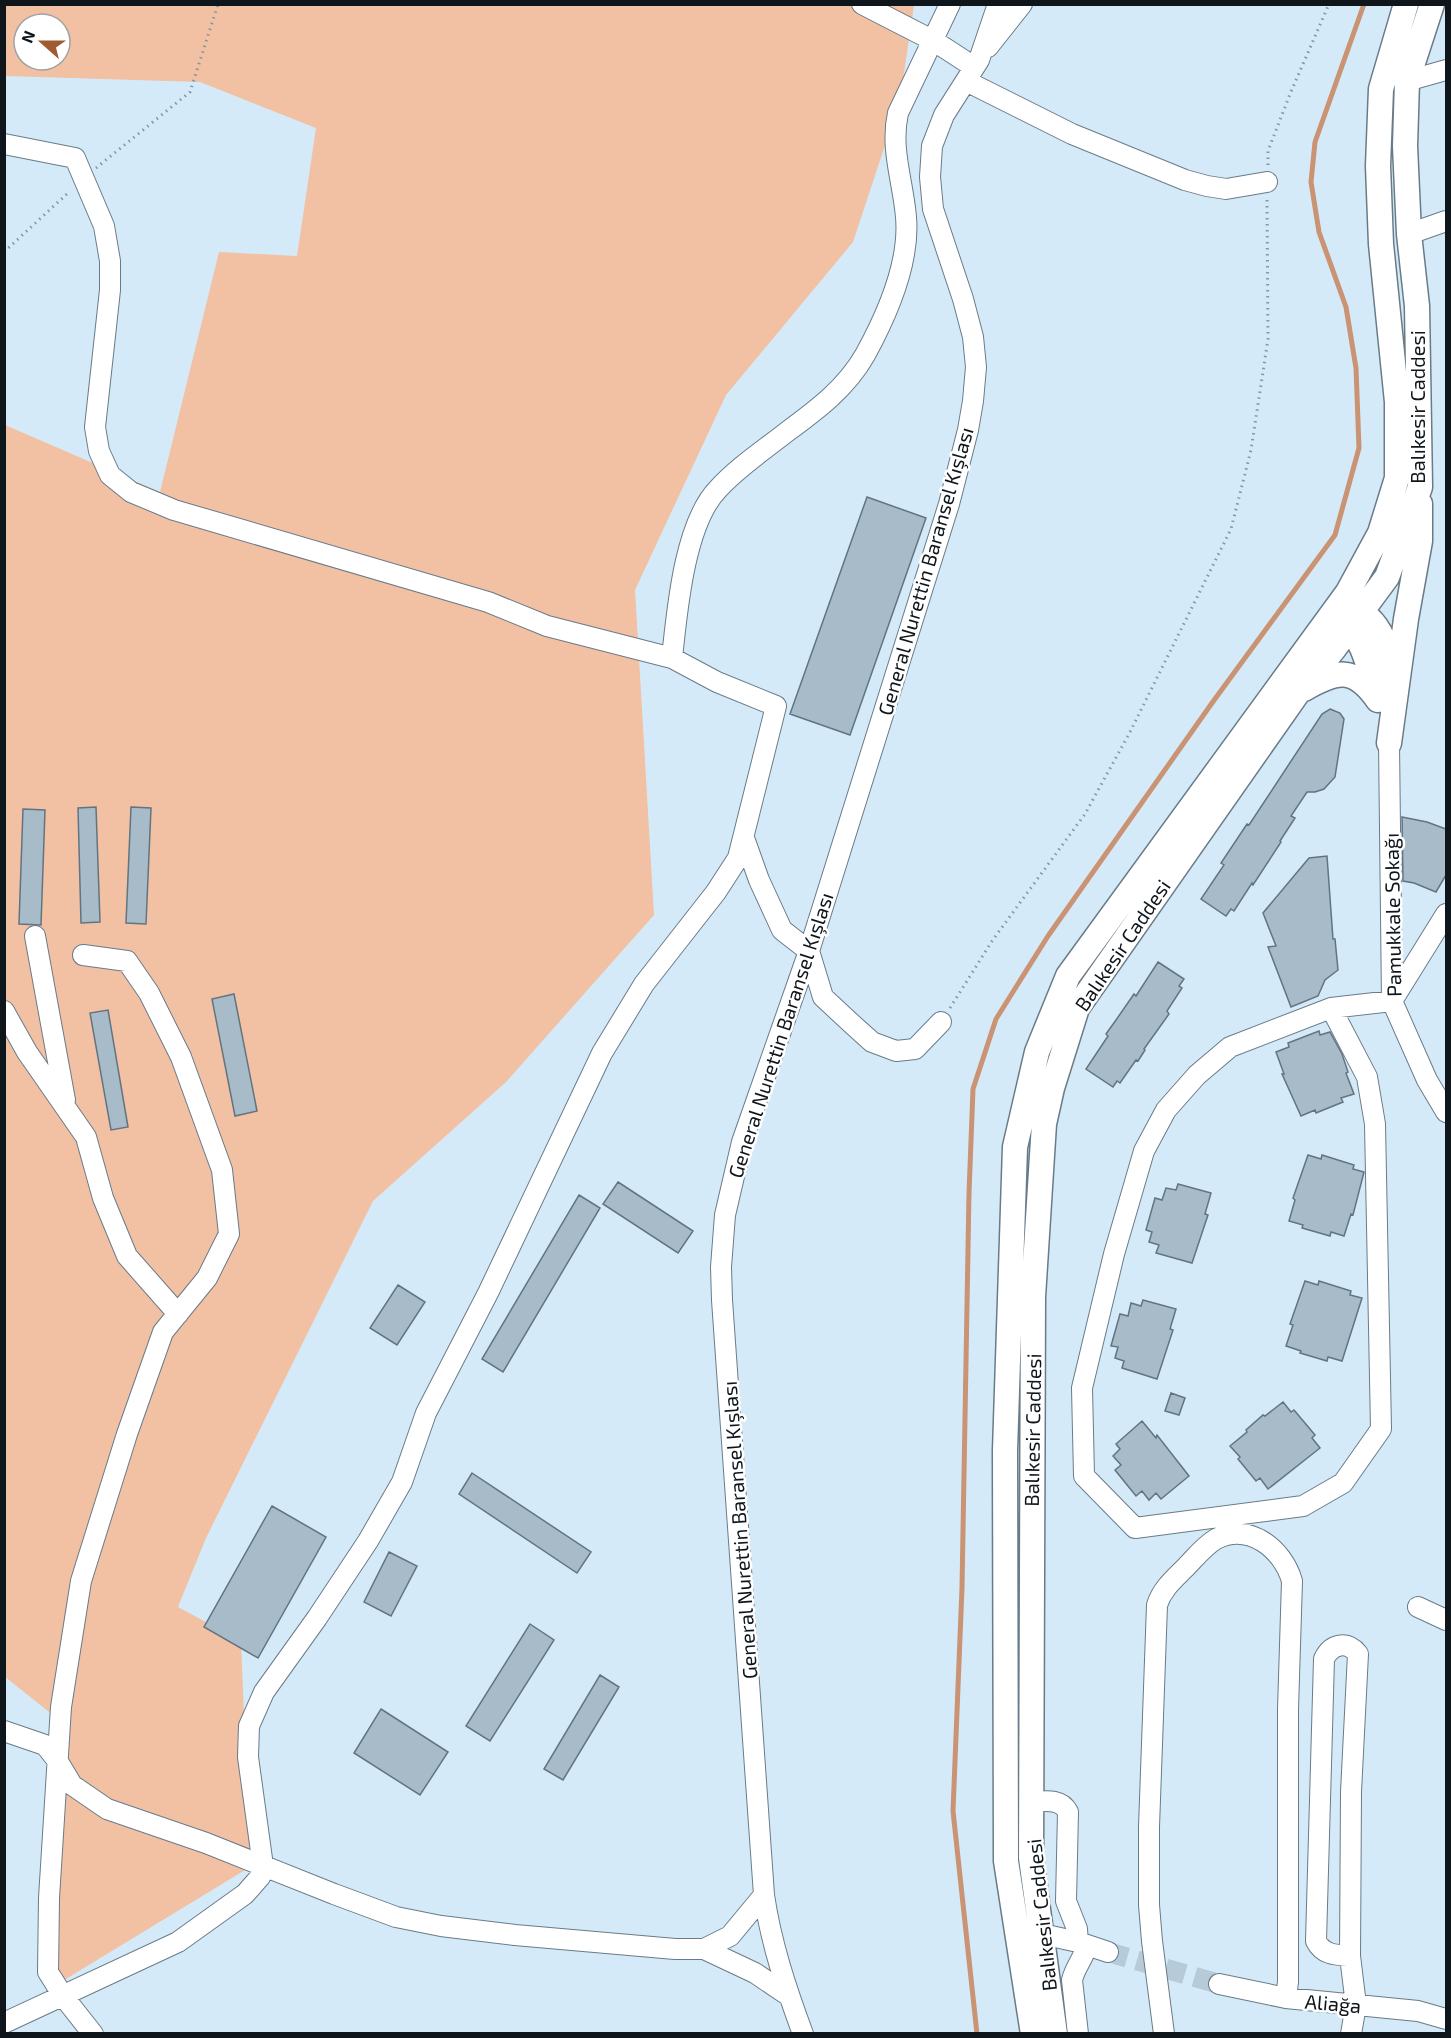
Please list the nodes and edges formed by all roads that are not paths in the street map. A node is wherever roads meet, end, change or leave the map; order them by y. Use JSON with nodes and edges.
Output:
{"nodes":[{"id":1,"x":862,"y":4,"type":"edge"},
{"id":2,"x":950,"y":4,"type":"edge"},
{"id":3,"x":998,"y":4,"type":"edge"},
{"id":4,"x":1022,"y":4,"type":"edge"},
{"id":5,"x":1406,"y":4,"type":"edge"},
{"id":6,"x":1432,"y":4,"type":"edge"},
{"id":7,"x":934,"y":41,"type":"junction"},
{"id":8,"x":973,"y":69,"type":"junction"},
{"id":9,"x":1446,"y":70,"type":"edge"},
{"id":10,"x":1407,"y":81,"type":"junction"},
{"id":11,"x":4,"y":144,"type":"edge"},
{"id":12,"x":1267,"y":182,"type":"road end"},
{"id":13,"x":1446,"y":221,"type":"edge"},
{"id":14,"x":1409,"y":234,"type":"junction"},
{"id":15,"x":1420,"y":487,"type":"junction"},
{"id":16,"x":1347,"y":617,"type":"junction"},
{"id":17,"x":672,"y":658,"type":"junction"},
{"id":18,"x":1299,"y":691,"type":"junction"},
{"id":19,"x":1387,"y":695,"type":"junction"},
{"id":20,"x":1389,"y":743,"type":"joint"},
{"id":21,"x":744,"y":837,"type":"junction"},
{"id":22,"x":1446,"y":914,"type":"edge"},
{"id":23,"x":35,"y":936,"type":"dead end"},
{"id":24,"x":809,"y":951,"type":"junction"},
{"id":25,"x":83,"y":955,"type":"dead end"},
{"id":26,"x":1392,"y":1001,"type":"junction"},
{"id":27,"x":1331,"y":1008,"type":"junction"},
{"id":28,"x":4,"y":1011,"type":"edge"},
{"id":29,"x":940,"y":1022,"type":"road end"},
{"id":30,"x":67,"y":1109,"type":"junction"},
{"id":31,"x":1446,"y":1112,"type":"edge"},
{"id":32,"x":178,"y":1314,"type":"junction"},
{"id":33,"x":1418,"y":1607,"type":"dead end"},
{"id":34,"x":1446,"y":1620,"type":"edge"},
{"id":35,"x":4,"y":1731,"type":"edge"},
{"id":36,"x":57,"y":1760,"type":"junction"},
{"id":37,"x":1031,"y":1802,"type":"junction"},
{"id":38,"x":263,"y":1866,"type":"junction"},
{"id":39,"x":764,"y":1895,"type":"junction"},
{"id":40,"x":1042,"y":1934,"type":"junction"},
{"id":41,"x":1082,"y":1943,"type":"junction"},
{"id":42,"x":705,"y":1949,"type":"junction"},
{"id":43,"x":1108,"y":1952,"type":"tunnel mouth"},
{"id":44,"x":1350,"y":1956,"type":"junction"},
{"id":45,"x":1219,"y":1984,"type":"tunnel mouth"},
{"id":46,"x":63,"y":1996,"type":"junction"},
{"id":47,"x":789,"y":1996,"type":"junction"},
{"id":48,"x":1286,"y":1998,"type":"junction"},
{"id":49,"x":1356,"y":2005,"type":"junction"},
{"id":50,"x":1446,"y":2019,"type":"edge"},
{"id":51,"x":4,"y":2023,"type":"edge"},
{"id":52,"x":93,"y":2034,"type":"edge"},
{"id":53,"x":803,"y":2034,"type":"edge"},
{"id":54,"x":1033,"y":2034,"type":"edge"},
{"id":55,"x":1054,"y":2034,"type":"edge"},
{"id":56,"x":1078,"y":2034,"type":"edge"},
{"id":57,"x":1164,"y":2034,"type":"edge"},
{"id":58,"x":1351,"y":2034,"type":"edge"}],
"edges":[{"from":1,"to":7,"type":"street"},
{"from":2,"to":7,"type":"street"},
{"from":3,"to":8,"type":"street","name":"General Nurettin Baransel Kışlası"},
{"from":4,"to":8,"type":"street","name":"General Nurettin Baransel Kışlası"},
{"from":5,"to":16,"type":"main road","name":"Balıkesir Caddesi"},
{"from":6,"to":10,"type":"main road","name":"Balıkesir Caddesi"},
{"from":7,"to":8,"type":"street"},
{"from":7,"to":17,"type":"street"},
{"from":8,"to":12,"type":"street"},
{"from":8,"to":24,"type":"street","name":"General Nurettin Baransel Kışlası"},
{"from":9,"to":10,"type":"street"},
{"from":10,"to":14,"type":"main road","name":"Balıkesir Caddesi"},
{"from":11,"to":17,"type":"street"},
{"from":13,"to":14,"type":"street"},
{"from":14,"to":15,"type":"main road","name":"Balıkesir Caddesi"},
{"from":15,"to":16,"type":"main road","name":"Balıkesir Caddesi"},
{"from":15,"to":19,"type":"main road"},
{"from":16,"to":18,"type":"main road","name":"Balıkesir Caddesi"},
{"from":16,"to":19,"type":"main road"},
{"from":16,"to":54,"type":"main road","name":"Balıkesir Caddesi"},
{"from":17,"to":21,"type":"street"},
{"from":18,"to":19,"type":"main road"},
{"from":18,"to":37,"type":"main road","name":"Balıkesir Caddesi"},
{"from":19,"to":20,"type":"main road"},
{"from":20,"to":26,"type":"street","name":"Pamukkale Sokağı"},
{"from":21,"to":24,"type":"street"},
{"from":21,"to":38,"type":"street"},
{"from":22,"to":26,"type":"street"},
{"from":23,"to":30,"type":"street"},
{"from":24,"to":29,"type":"street"},
{"from":24,"to":39,"type":"street","name":"General Nurettin Baransel Kışlası"},
{"from":25,"to":32,"type":"street"},
{"from":26,"to":27,"type":"street"},
{"from":26,"to":31,"type":"street","name":"Pamukkale Sokağı"},
{"from":27,"to":27,"type":"street"},
{"from":28,"to":30,"type":"street"},
{"from":30,"to":32,"type":"street"},
{"from":32,"to":36,"type":"street"},
{"from":33,"to":34,"type":"street"},
{"from":35,"to":36,"type":"street"},
{"from":36,"to":38,"type":"street"},
{"from":36,"to":46,"type":"street"},
{"from":37,"to":40,"type":"main road","name":"Balıkesir Caddesi"},
{"from":37,"to":41,"type":"street"},
{"from":38,"to":42,"type":"street"},
{"from":38,"to":46,"type":"street"},
{"from":39,"to":42,"type":"street"},
{"from":39,"to":47,"type":"street","name":"General Nurettin Baransel Kışlası"},
{"from":40,"to":41,"type":"street"},
{"from":40,"to":55,"type":"main road","name":"Balıkesir Caddesi"},
{"from":41,"to":43,"type":"street"},
{"from":41,"to":56,"type":"street"},
{"from":42,"to":47,"type":"street"},
{"from":44,"to":44,"type":"street"},
{"from":44,"to":49,"type":"street"},
{"from":45,"to":48,"type":"street","name":"Aliağa"},
{"from":46,"to":51,"type":"street"},
{"from":46,"to":52,"type":"street"},
{"from":47,"to":53,"type":"street","name":"General Nurettin Baransel Kışlası"},
{"from":48,"to":49,"type":"street","name":"Aliağa"},
{"from":48,"to":57,"type":"street"},
{"from":49,"to":50,"type":"street","name":"Aliağa"},
{"from":49,"to":58,"type":"street"}]}
